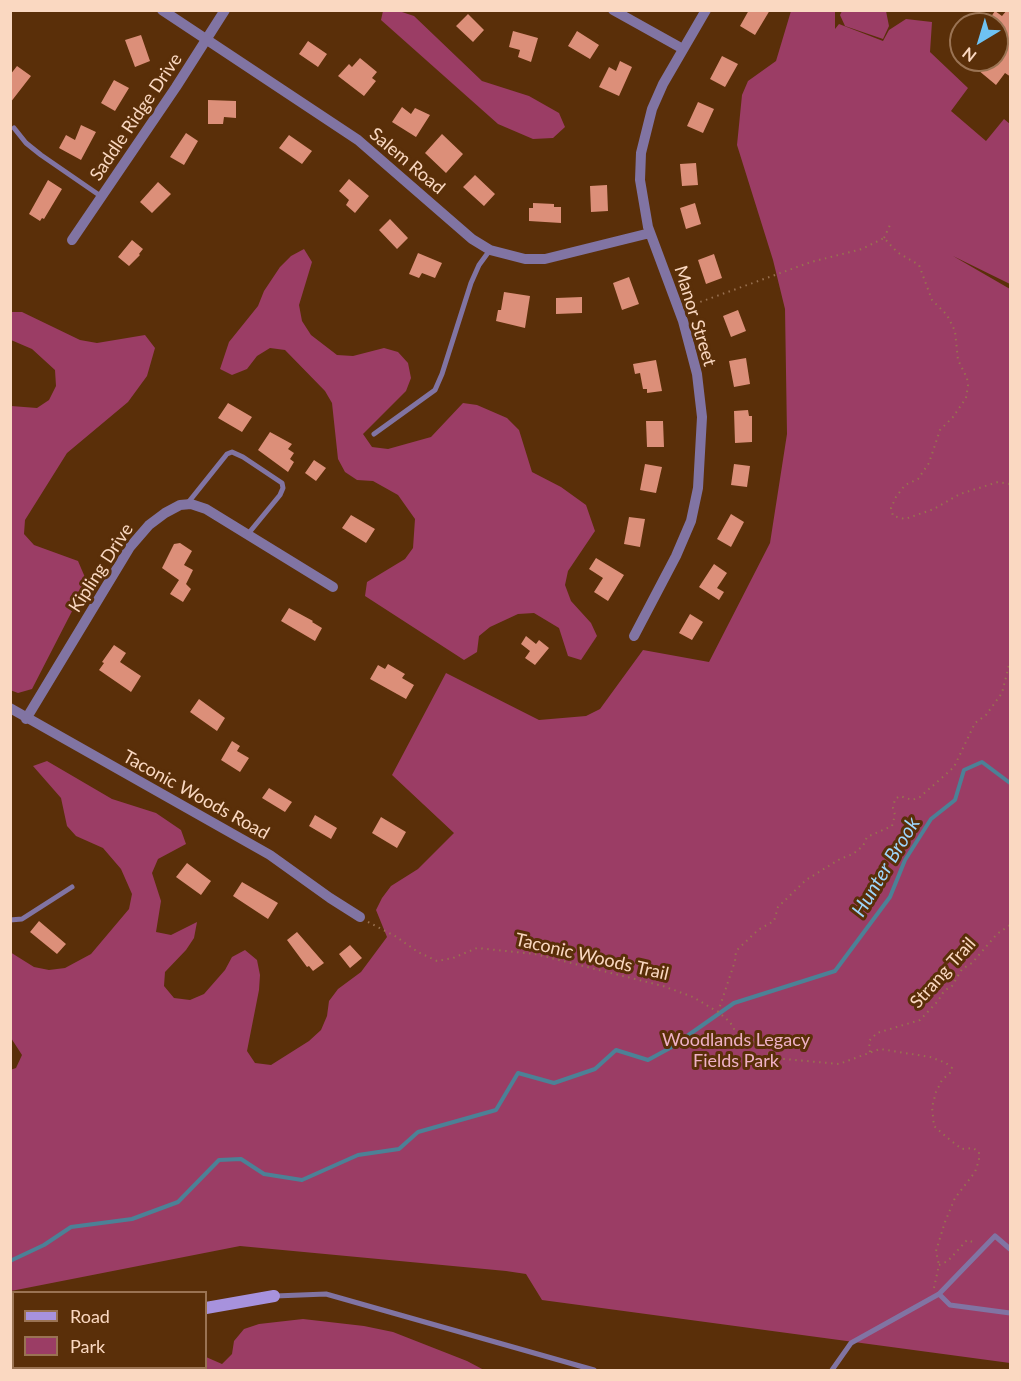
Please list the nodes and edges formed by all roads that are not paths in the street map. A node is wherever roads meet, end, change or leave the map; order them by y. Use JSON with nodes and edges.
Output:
{"nodes":[{"id":1,"x":162,"y":10,"type":"edge"},
{"id":2,"x":225,"y":10,"type":"edge"},
{"id":3,"x":613,"y":10,"type":"edge"},
{"id":4,"x":706,"y":10,"type":"edge"},
{"id":5,"x":206,"y":40,"type":"junction"},
{"id":6,"x":683,"y":49,"type":"junction"},
{"id":7,"x":14,"y":128,"type":"dead end"},
{"id":8,"x":102,"y":197,"type":"junction"},
{"id":9,"x":650,"y":233,"type":"junction"},
{"id":10,"x":72,"y":240,"type":"dead end"},
{"id":11,"x":490,"y":250,"type":"junction"},
{"id":12,"x":374,"y":434,"type":"dead end"},
{"id":13,"x":186,"y":505,"type":"junction"},
{"id":14,"x":248,"y":535,"type":"junction"},
{"id":15,"x":333,"y":587,"type":"dead end"},
{"id":16,"x":634,"y":636,"type":"dead end"},
{"id":17,"x":10,"y":708,"type":"edge"},
{"id":18,"x":26,"y":719,"type":"junction"},
{"id":19,"x":72,"y":887,"type":"dead end"},
{"id":20,"x":360,"y":917,"type":"road end"},
{"id":21,"x":10,"y":920,"type":"edge"},
{"id":22,"x":1011,"y":1249,"type":"edge"},
{"id":23,"x":939,"y":1294,"type":"junction"},
{"id":24,"x":274,"y":1296,"type":"joint"},
{"id":25,"x":207,"y":1308,"type":"edge"},
{"id":26,"x":1011,"y":1313,"type":"edge"},
{"id":27,"x":594,"y":1371,"type":"edge"},
{"id":28,"x":832,"y":1371,"type":"edge"}],
"edges":[{"from":1,"to":5,"type":"street","name":"Salem Road"},
{"from":2,"to":5,"type":"street","name":"Saddle Ridge Drive"},
{"from":3,"to":6,"type":"street"},
{"from":4,"to":6,"type":"street","name":"Manor Street"},
{"from":5,"to":8,"type":"street","name":"Saddle Ridge Drive"},
{"from":5,"to":11,"type":"street","name":"Salem Road"},
{"from":6,"to":9,"type":"street","name":"Manor Street"},
{"from":7,"to":8,"type":"lane"},
{"from":8,"to":10,"type":"street","name":"Saddle Ridge Drive"},
{"from":9,"to":11,"type":"street","name":"Salem Road"},
{"from":9,"to":16,"type":"street","name":"Manor Street"},
{"from":11,"to":12,"type":"lane"},
{"from":13,"to":14,"type":"street"},
{"from":13,"to":14,"type":"lane"},
{"from":13,"to":18,"type":"street","name":"Kipling Drive"},
{"from":14,"to":15,"type":"street"},
{"from":17,"to":18,"type":"street","name":"Taconic Woods Road"},
{"from":18,"to":20,"type":"street","name":"Taconic Woods Road"},
{"from":19,"to":21,"type":"lane"},
{"from":22,"to":23,"type":"lane"},
{"from":23,"to":26,"type":"lane"},
{"from":23,"to":28,"type":"lane"},
{"from":24,"to":25,"type":"street"},
{"from":24,"to":27,"type":"lane"}]}
